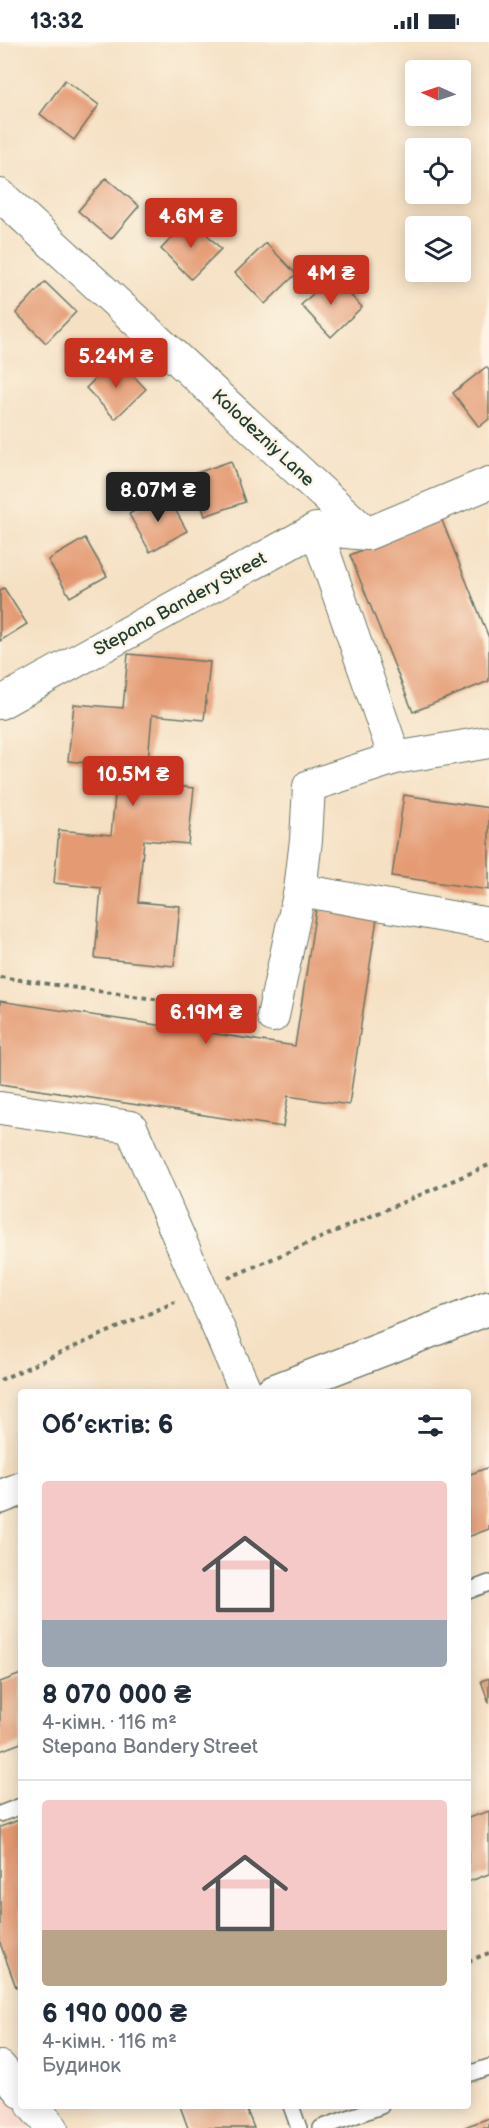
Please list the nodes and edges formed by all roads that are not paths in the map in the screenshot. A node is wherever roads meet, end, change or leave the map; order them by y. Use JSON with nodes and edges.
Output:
{"nodes":[{"id":1,"x":0,"y":195,"type":"edge"},
{"id":2,"x":489,"y":483,"type":"edge"},
{"id":3,"x":316,"y":529,"type":"junction"},
{"id":4,"x":367,"y":534,"type":"junction"},
{"id":5,"x":0,"y":703,"type":"edge"},
{"id":6,"x":489,"y":742,"type":"edge"},
{"id":7,"x":395,"y":758,"type":"junction"},
{"id":8,"x":300,"y":891,"type":"junction"},
{"id":9,"x":489,"y":924,"type":"edge"},
{"id":10,"x":273,"y":1016,"type":"road end"},
{"id":11,"x":0,"y":1108,"type":"edge"},
{"id":12,"x":489,"y":1308,"type":"edge"},
{"id":13,"x":245,"y":1389,"type":"edge"},
{"id":14,"x":280,"y":1389,"type":"edge"},
{"id":15,"x":18,"y":1490,"type":"edge"},
{"id":16,"x":0,"y":1497,"type":"edge"},
{"id":17,"x":489,"y":1583,"type":"edge"},
{"id":18,"x":471,"y":1590,"type":"edge"},
{"id":19,"x":18,"y":1807,"type":"edge"},
{"id":20,"x":0,"y":1814,"type":"edge"},
{"id":21,"x":0,"y":2067,"type":"edge"},
{"id":22,"x":489,"y":2067,"type":"edge"},
{"id":23,"x":471,"y":2073,"type":"edge"},
{"id":24,"x":18,"y":2088,"type":"edge"},
{"id":25,"x":36,"y":2109,"type":"edge"},
{"id":26,"x":292,"y":2109,"type":"edge"},
{"id":27,"x":373,"y":2109,"type":"edge"},
{"id":28,"x":52,"y":2128,"type":"edge"},
{"id":29,"x":299,"y":2128,"type":"edge"},
{"id":30,"x":321,"y":2128,"type":"edge"}],
"edges":[{"from":1,"to":4,"type":"street","name":"Kolodezniy Lane"},
{"from":2,"to":4,"type":"street"},
{"from":3,"to":4,"type":"street"},
{"from":3,"to":5,"type":"street","name":"Stepana Bandery Street"},
{"from":3,"to":7,"type":"street"},
{"from":6,"to":7,"type":"street"},
{"from":7,"to":8,"type":"street"},
{"from":8,"to":9,"type":"street"},
{"from":8,"to":10,"type":"street"},
{"from":11,"to":13,"type":"street"},
{"from":12,"to":14,"type":"street"},
{"from":15,"to":16,"type":"street"},
{"from":17,"to":18,"type":"lane"},
{"from":19,"to":20,"type":"lane"},
{"from":21,"to":24,"type":"street"},
{"from":22,"to":23,"type":"lane"},
{"from":25,"to":28,"type":"street"},
{"from":26,"to":29,"type":"lane"},
{"from":27,"to":30,"type":"lane"}]}
